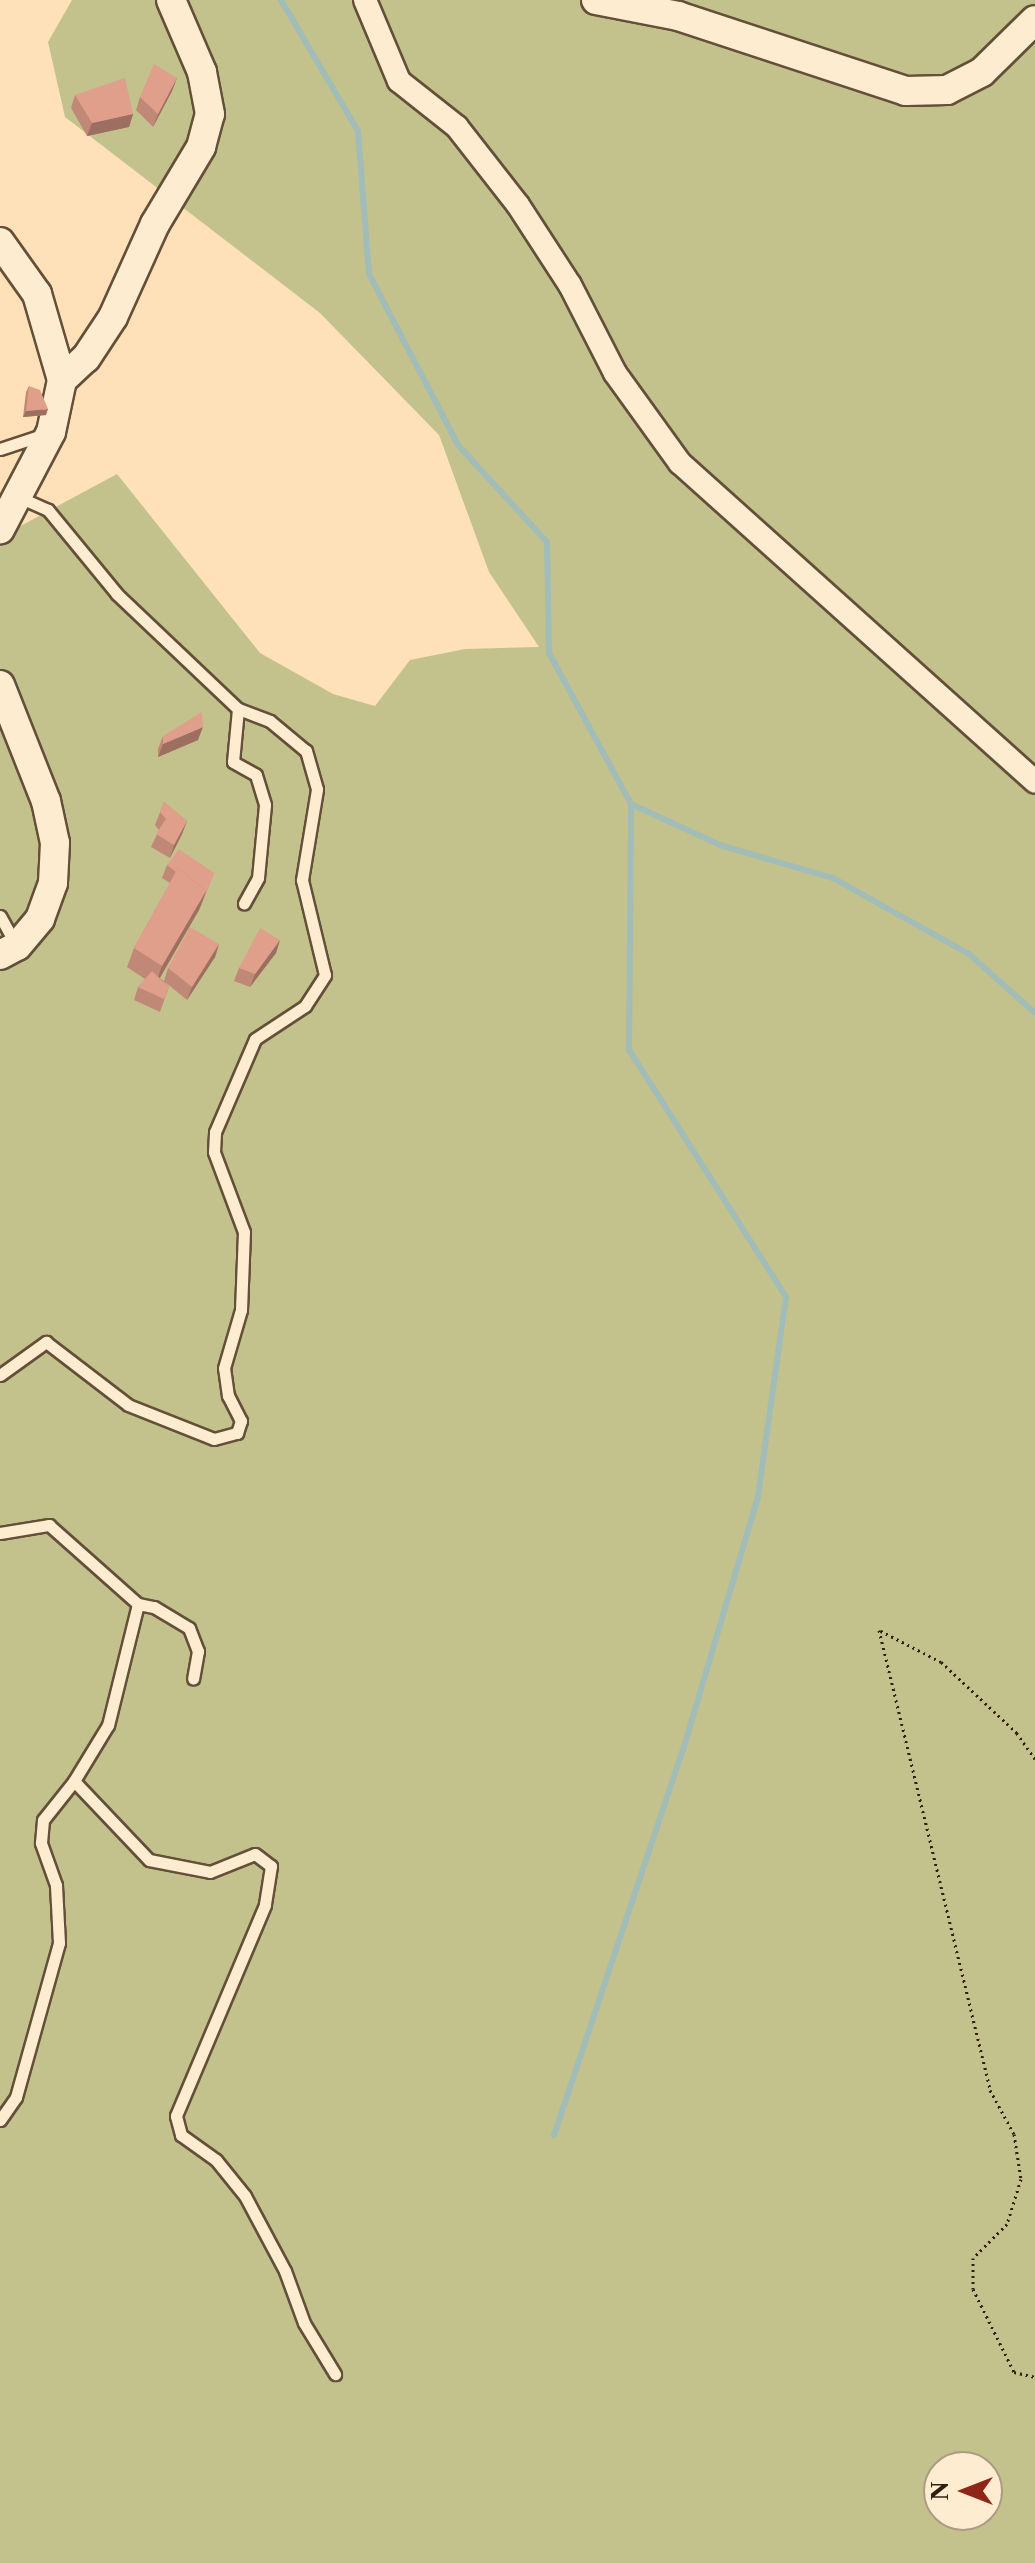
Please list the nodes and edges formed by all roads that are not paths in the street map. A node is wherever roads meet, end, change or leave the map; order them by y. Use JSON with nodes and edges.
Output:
{"nodes":[{"id":1,"x":171,"y":0,"type":"edge"},
{"id":2,"x":365,"y":0,"type":"edge"},
{"id":3,"x":596,"y":0,"type":"edge"},
{"id":4,"x":1035,"y":20,"type":"edge"},
{"id":5,"x":2,"y":248,"type":"edge"},
{"id":6,"x":62,"y":380,"type":"junction"},
{"id":7,"x":51,"y":432,"type":"junction"},
{"id":8,"x":0,"y":449,"type":"edge"},
{"id":9,"x":19,"y":497,"type":"junction"},
{"id":10,"x":0,"y":529,"type":"edge"},
{"id":11,"x":0,"y":685,"type":"edge"},
{"id":12,"x":238,"y":709,"type":"junction"},
{"id":13,"x":1035,"y":781,"type":"edge"},
{"id":14,"x":244,"y":903,"type":"dead end"},
{"id":15,"x":0,"y":916,"type":"edge"},
{"id":16,"x":8,"y":950,"type":"edge"},
{"id":17,"x":0,"y":1375,"type":"edge"},
{"id":18,"x":0,"y":1533,"type":"edge"},
{"id":19,"x":138,"y":1604,"type":"junction"},
{"id":20,"x":193,"y":1679,"type":"dead end"},
{"id":21,"x":74,"y":1781,"type":"junction"},
{"id":22,"x":0,"y":2120,"type":"edge"},
{"id":23,"x":335,"y":2374,"type":"dead end"}],
"edges":[{"from":1,"to":6,"type":"street"},
{"from":2,"to":13,"type":"street"},
{"from":3,"to":4,"type":"street"},
{"from":5,"to":6,"type":"street"},
{"from":6,"to":7,"type":"street"},
{"from":7,"to":8,"type":"lane"},
{"from":7,"to":9,"type":"street"},
{"from":9,"to":10,"type":"street"},
{"from":9,"to":12,"type":"lane"},
{"from":11,"to":16,"type":"street"},
{"from":12,"to":14,"type":"lane"},
{"from":12,"to":17,"type":"lane"},
{"from":15,"to":16,"type":"lane"},
{"from":18,"to":19,"type":"lane"},
{"from":19,"to":20,"type":"lane"},
{"from":19,"to":21,"type":"lane"},
{"from":21,"to":22,"type":"lane"},
{"from":21,"to":23,"type":"lane"}]}
